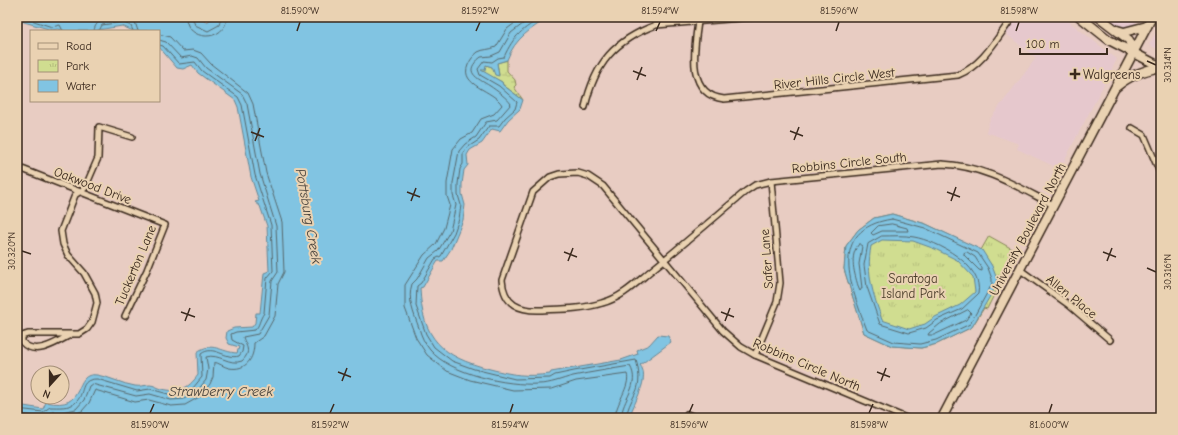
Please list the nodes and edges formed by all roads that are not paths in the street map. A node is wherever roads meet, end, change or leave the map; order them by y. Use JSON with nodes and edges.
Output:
{"nodes":[{"id":1,"x":754,"y":17,"type":"edge"},
{"id":2,"x":1013,"y":17,"type":"edge"},
{"id":3,"x":1080,"y":17,"type":"edge"},
{"id":4,"x":1099,"y":17,"type":"edge"},
{"id":5,"x":1152,"y":17,"type":"edge"},
{"id":6,"x":698,"y":22,"type":"junction"},
{"id":7,"x":1147,"y":26,"type":"junction"},
{"id":8,"x":1117,"y":30,"type":"junction"},
{"id":9,"x":1133,"y":52,"type":"junction"},
{"id":10,"x":1161,"y":67,"type":"edge"},
{"id":11,"x":1113,"y":90,"type":"junction"},
{"id":12,"x":585,"y":107,"type":"dead end"},
{"id":13,"x":1132,"y":128,"type":"dead end"},
{"id":14,"x":132,"y":137,"type":"dead end"},
{"id":15,"x":17,"y":167,"type":"edge"},
{"id":16,"x":1161,"y":175,"type":"edge"},
{"id":17,"x":771,"y":181,"type":"junction"},
{"id":18,"x":80,"y":192,"type":"junction"},
{"id":19,"x":1053,"y":205,"type":"junction"},
{"id":20,"x":162,"y":223,"type":"joint"},
{"id":21,"x":665,"y":260,"type":"junction"},
{"id":22,"x":1019,"y":269,"type":"junction"},
{"id":23,"x":507,"y":298,"type":"joint"},
{"id":24,"x":125,"y":316,"type":"dead end"},
{"id":25,"x":70,"y":335,"type":"junction"},
{"id":26,"x":1110,"y":340,"type":"dead end"},
{"id":27,"x":756,"y":355,"type":"junction"},
{"id":28,"x":687,"y":414,"type":"dead end"},
{"id":29,"x":697,"y":418,"type":"edge"},
{"id":30,"x":906,"y":418,"type":"edge"},
{"id":31,"x":942,"y":418,"type":"edge"}],
"edges":[{"from":1,"to":6,"type":"street"},
{"from":2,"to":6,"type":"street","name":"River Hills Circle West"},
{"from":3,"to":9,"type":"main road"},
{"from":4,"to":8,"type":"main road"},
{"from":5,"to":7,"type":"main road","name":"University Boulevard North"},
{"from":6,"to":12,"type":"street"},
{"from":7,"to":8,"type":"main road"},
{"from":7,"to":9,"type":"main road","name":"University Boulevard North"},
{"from":8,"to":9,"type":"main road"},
{"from":9,"to":10,"type":"main road"},
{"from":9,"to":11,"type":"main road","name":"University Boulevard North"},
{"from":10,"to":11,"type":"main road"},
{"from":11,"to":19,"type":"main road","name":"University Boulevard North"},
{"from":13,"to":16,"type":"street"},
{"from":14,"to":18,"type":"street"},
{"from":15,"to":18,"type":"street","name":"Oakwood Drive"},
{"from":17,"to":19,"type":"street","name":"Robbins Circle South"},
{"from":17,"to":21,"type":"street","name":"Robbins Circle South"},
{"from":17,"to":27,"type":"street","name":"Safer Lane"},
{"from":18,"to":20,"type":"street","name":"Oakwood Drive"},
{"from":18,"to":25,"type":"street"},
{"from":19,"to":22,"type":"main road","name":"University Boulevard North"},
{"from":20,"to":24,"type":"street","name":"Tuckerton Lane"},
{"from":21,"to":23,"type":"street","name":"Robbins Circle South"},
{"from":21,"to":23,"type":"street","name":"Robbins Circle North"},
{"from":21,"to":27,"type":"street","name":"Robbins Circle North"},
{"from":22,"to":26,"type":"street","name":"Allen Place"},
{"from":22,"to":31,"type":"main road","name":"University Boulevard North"},
{"from":25,"to":25,"type":"street"},
{"from":27,"to":30,"type":"street","name":"Robbins Circle North"},
{"from":28,"to":29,"type":"street"}]}
